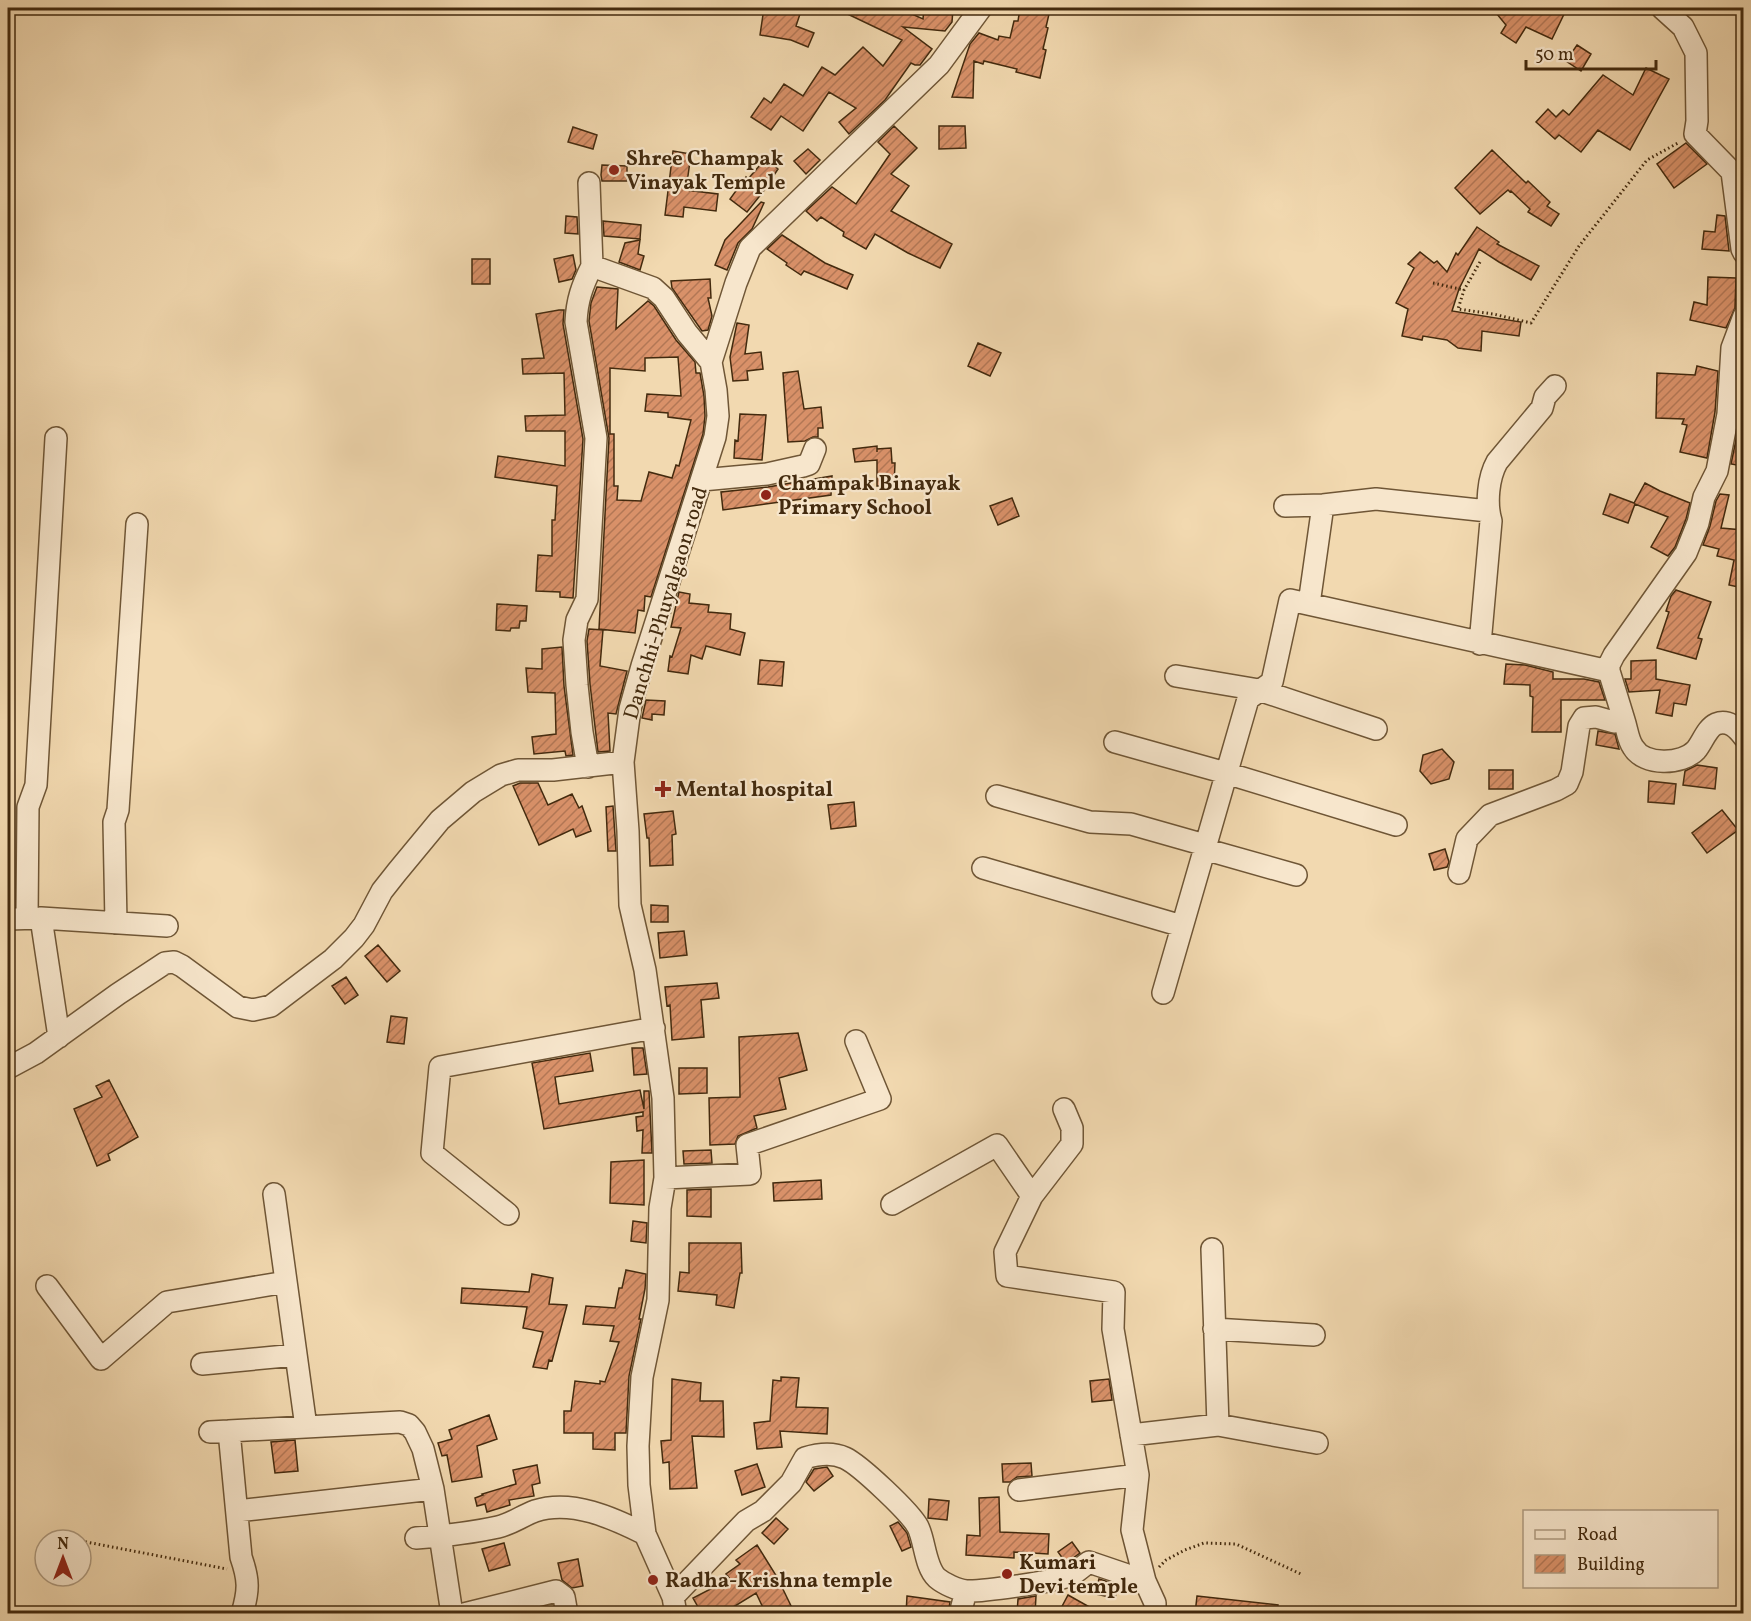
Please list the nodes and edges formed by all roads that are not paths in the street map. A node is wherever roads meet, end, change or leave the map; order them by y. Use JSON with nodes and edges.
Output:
{"nodes":[{"id":1,"x":981,"y":8,"type":"edge"},
{"id":2,"x":1662,"y":8,"type":"edge"},
{"id":3,"x":590,"y":183,"type":"dead end"},
{"id":4,"x":1743,"y":253,"type":"edge"},
{"id":5,"x":591,"y":266,"type":"junction"},
{"id":6,"x":1743,"y":316,"type":"edge"},
{"id":7,"x":711,"y":362,"type":"junction"},
{"id":8,"x":1555,"y":386,"type":"dead end"},
{"id":9,"x":56,"y":438,"type":"dead end"},
{"id":10,"x":815,"y":449,"type":"dead end"},
{"id":11,"x":702,"y":480,"type":"junction"},
{"id":12,"x":1323,"y":505,"type":"junction"},
{"id":13,"x":1285,"y":506,"type":"dead end"},
{"id":14,"x":1488,"y":511,"type":"junction"},
{"id":15,"x":137,"y":524,"type":"dead end"},
{"id":16,"x":1309,"y":604,"type":"junction"},
{"id":17,"x":1480,"y":644,"type":"junction"},
{"id":18,"x":1609,"y":671,"type":"junction"},
{"id":19,"x":1176,"y":676,"type":"dead end"},
{"id":20,"x":1259,"y":690,"type":"junction"},
{"id":21,"x":1624,"y":720,"type":"junction"},
{"id":22,"x":1376,"y":729,"type":"dead end"},
{"id":23,"x":1743,"y":737,"type":"edge"},
{"id":24,"x":1115,"y":742,"type":"dead end"},
{"id":25,"x":623,"y":762,"type":"junction"},
{"id":26,"x":588,"y":767,"type":"junction"},
{"id":27,"x":1226,"y":773,"type":"junction"},
{"id":28,"x":996,"y":796,"type":"dead end"},
{"id":29,"x":1396,"y":825,"type":"dead end"},
{"id":30,"x":1205,"y":847,"type":"junction"},
{"id":31,"x":983,"y":868,"type":"dead end"},
{"id":32,"x":1459,"y":873,"type":"dead end"},
{"id":33,"x":1296,"y":875,"type":"dead end"},
{"id":34,"x":25,"y":919,"type":"edge"},
{"id":35,"x":116,"y":923,"type":"junction"},
{"id":36,"x":167,"y":926,"type":"dead end"},
{"id":37,"x":1182,"y":926,"type":"junction"},
{"id":38,"x":1163,"y":993,"type":"dead end"},
{"id":39,"x":654,"y":1028,"type":"junction"},
{"id":40,"x":58,"y":1037,"type":"junction"},
{"id":41,"x":856,"y":1041,"type":"dead end"},
{"id":42,"x":8,"y":1068,"type":"edge"},
{"id":43,"x":1064,"y":1109,"type":"dead end"},
{"id":44,"x":665,"y":1178,"type":"junction"},
{"id":45,"x":274,"y":1194,"type":"dead end"},
{"id":46,"x":1032,"y":1196,"type":"junction"},
{"id":47,"x":892,"y":1204,"type":"dead end"},
{"id":48,"x":508,"y":1215,"type":"dead end"},
{"id":49,"x":1212,"y":1250,"type":"dead end"},
{"id":50,"x":286,"y":1282,"type":"junction"},
{"id":51,"x":47,"y":1286,"type":"dead end"},
{"id":52,"x":1214,"y":1329,"type":"junction"},
{"id":53,"x":1314,"y":1335,"type":"dead end"},
{"id":54,"x":296,"y":1354,"type":"junction"},
{"id":55,"x":202,"y":1364,"type":"dead end"},
{"id":56,"x":1218,"y":1425,"type":"junction"},
{"id":57,"x":306,"y":1427,"type":"junction"},
{"id":58,"x":1131,"y":1435,"type":"junction"},
{"id":59,"x":1317,"y":1443,"type":"dead end"},
{"id":60,"x":1138,"y":1475,"type":"junction"},
{"id":61,"x":433,"y":1489,"type":"junction"},
{"id":62,"x":1019,"y":1490,"type":"dead end"},
{"id":63,"x":237,"y":1511,"type":"junction"},
{"id":64,"x":645,"y":1534,"type":"junction"},
{"id":65,"x":440,"y":1536,"type":"junction"},
{"id":66,"x":416,"y":1538,"type":"dead end"},
{"id":67,"x":1145,"y":1581,"type":"junction"},
{"id":68,"x":966,"y":1591,"type":"junction"},
{"id":69,"x":675,"y":1605,"type":"edge"},
{"id":70,"x":242,"y":1614,"type":"edge"},
{"id":71,"x":452,"y":1614,"type":"edge"},
{"id":72,"x":464,"y":1614,"type":"edge"},
{"id":73,"x":567,"y":1614,"type":"edge"},
{"id":74,"x":960,"y":1614,"type":"edge"},
{"id":75,"x":1155,"y":1614,"type":"edge"}],
"edges":[{"from":1,"to":7,"type":"street","name":"Danchhi-Phuyalgaon road"},
{"from":2,"to":4,"type":"street"},
{"from":3,"to":5,"type":"street"},
{"from":5,"to":7,"type":"street"},
{"from":5,"to":26,"type":"street"},
{"from":6,"to":18,"type":"street"},
{"from":7,"to":11,"type":"street","name":"Danchhi-Phuyalgaon road"},
{"from":8,"to":14,"type":"street"},
{"from":9,"to":34,"type":"street"},
{"from":10,"to":11,"type":"street"},
{"from":11,"to":25,"type":"street","name":"Danchhi-Phuyalgaon road"},
{"from":12,"to":13,"type":"street"},
{"from":12,"to":14,"type":"street"},
{"from":12,"to":16,"type":"street"},
{"from":14,"to":17,"type":"street"},
{"from":15,"to":35,"type":"street"},
{"from":16,"to":17,"type":"street"},
{"from":16,"to":20,"type":"street"},
{"from":17,"to":18,"type":"street"},
{"from":18,"to":21,"type":"street"},
{"from":19,"to":20,"type":"street"},
{"from":20,"to":22,"type":"street"},
{"from":20,"to":27,"type":"street"},
{"from":21,"to":23,"type":"street"},
{"from":21,"to":32,"type":"street"},
{"from":24,"to":27,"type":"street"},
{"from":25,"to":26,"type":"street"},
{"from":25,"to":39,"type":"street","name":"Danchhi-Phuyalgaon road"},
{"from":26,"to":40,"type":"street"},
{"from":27,"to":29,"type":"street"},
{"from":27,"to":30,"type":"street"},
{"from":28,"to":30,"type":"street"},
{"from":30,"to":33,"type":"street"},
{"from":30,"to":37,"type":"street"},
{"from":31,"to":37,"type":"street"},
{"from":34,"to":35,"type":"street"},
{"from":34,"to":40,"type":"street"},
{"from":35,"to":36,"type":"street"},
{"from":37,"to":38,"type":"street"},
{"from":39,"to":44,"type":"street","name":"Danchhi-Phuyalgaon road"},
{"from":39,"to":48,"type":"street"},
{"from":40,"to":42,"type":"street"},
{"from":41,"to":44,"type":"street"},
{"from":43,"to":46,"type":"street"},
{"from":44,"to":64,"type":"street","name":"Danchhi-Phuyalgaon road"},
{"from":45,"to":50,"type":"street"},
{"from":46,"to":47,"type":"street"},
{"from":46,"to":58,"type":"street"},
{"from":49,"to":52,"type":"street"},
{"from":50,"to":51,"type":"street"},
{"from":50,"to":54,"type":"street"},
{"from":52,"to":53,"type":"street"},
{"from":52,"to":56,"type":"street"},
{"from":54,"to":55,"type":"street"},
{"from":54,"to":57,"type":"street"},
{"from":56,"to":58,"type":"street"},
{"from":56,"to":59,"type":"street"},
{"from":57,"to":61,"type":"street"},
{"from":57,"to":63,"type":"street"},
{"from":58,"to":60,"type":"street"},
{"from":60,"to":62,"type":"street"},
{"from":60,"to":67,"type":"street"},
{"from":61,"to":63,"type":"street"},
{"from":61,"to":65,"type":"street"},
{"from":63,"to":70,"type":"street"},
{"from":64,"to":65,"type":"street"},
{"from":64,"to":69,"type":"street","name":"Danchhi-Phuyalgaon road"},
{"from":65,"to":66,"type":"street"},
{"from":65,"to":71,"type":"street"},
{"from":67,"to":68,"type":"street"},
{"from":67,"to":75,"type":"street"},
{"from":68,"to":69,"type":"street"},
{"from":68,"to":74,"type":"street"},
{"from":72,"to":73,"type":"street"}]}
